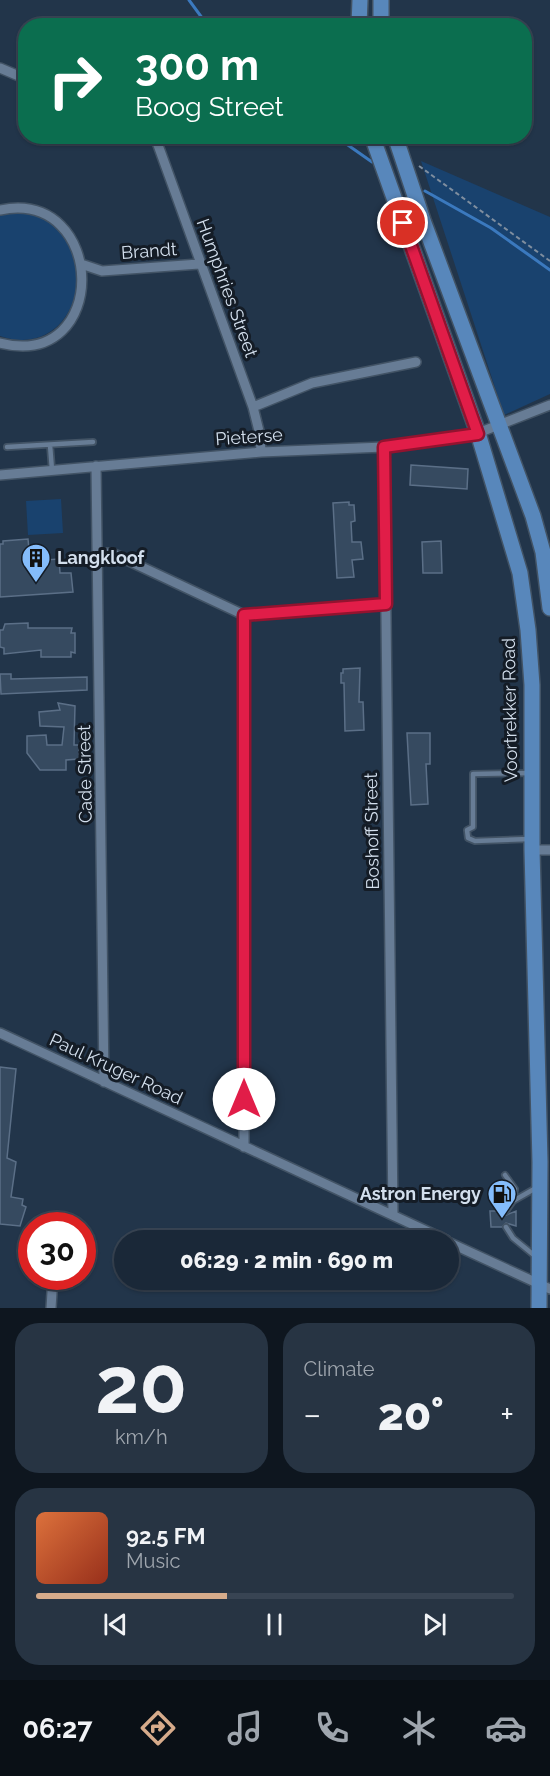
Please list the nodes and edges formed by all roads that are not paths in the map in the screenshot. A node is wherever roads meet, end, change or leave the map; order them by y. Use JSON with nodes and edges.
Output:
{"nodes":[{"id":1,"x":360,"y":0,"type":"edge"},
{"id":2,"x":381,"y":0,"type":"edge"},
{"id":3,"x":359,"y":18,"type":"edge"},
{"id":4,"x":381,"y":18,"type":"edge"},
{"id":5,"x":0,"y":68,"type":"edge"},
{"id":6,"x":18,"y":76,"type":"edge"},
{"id":7,"x":157,"y":144,"type":"edge"},
{"id":8,"x":375,"y":144,"type":"edge"},
{"id":9,"x":398,"y":144,"type":"edge"},
{"id":10,"x":0,"y":210,"type":"edge"},
{"id":11,"x":81,"y":264,"type":"junction"},
{"id":12,"x":200,"y":264,"type":"junction"},
{"id":13,"x":102,"y":271,"type":"junction"},
{"id":14,"x":83,"y":282,"type":"junction"},
{"id":15,"x":0,"y":343,"type":"edge"},
{"id":16,"x":416,"y":362,"type":"dead end"},
{"id":17,"x":550,"y":405,"type":"edge"},
{"id":18,"x":253,"y":407,"type":"junction"},
{"id":19,"x":498,"y":426,"type":"junction"},
{"id":20,"x":478,"y":434,"type":"junction"},
{"id":21,"x":93,"y":442,"type":"dead end"},
{"id":22,"x":50,"y":445,"type":"junction"},
{"id":23,"x":7,"y":447,"type":"dead end"},
{"id":24,"x":384,"y":447,"type":"junction"},
{"id":25,"x":261,"y":452,"type":"junction"},
{"id":26,"x":96,"y":466,"type":"junction"},
{"id":27,"x":52,"y":470,"type":"junction"},
{"id":28,"x":0,"y":475,"type":"edge"},
{"id":29,"x":99,"y":553,"type":"junction"},
{"id":30,"x":386,"y":604,"type":"junction"},
{"id":31,"x":550,"y":608,"type":"edge"},
{"id":32,"x":244,"y":615,"type":"junction"},
{"id":33,"x":532,"y":773,"type":"junction"},
{"id":34,"x":532,"y":844,"type":"junction"},
{"id":35,"x":550,"y":850,"type":"edge"},
{"id":36,"x":0,"y":1032,"type":"edge"},
{"id":37,"x":104,"y":1082,"type":"junction"},
{"id":38,"x":244,"y":1147,"type":"junction"},
{"id":39,"x":505,"y":1175,"type":"dead end"},
{"id":40,"x":540,"y":1185,"type":"junction"},
{"id":41,"x":513,"y":1201,"type":"junction"},
{"id":42,"x":506,"y":1211,"type":"dead end"},
{"id":43,"x":393,"y":1215,"type":"junction"},
{"id":44,"x":506,"y":1227,"type":"dead end"},
{"id":45,"x":424,"y":1230,"type":"edge"},
{"id":46,"x":459,"y":1247,"type":"edge"},
{"id":47,"x":539,"y":1260,"type":"junction"},
{"id":48,"x":545,"y":1287,"type":"edge"},
{"id":49,"x":52,"y":1290,"type":"edge"},
{"id":50,"x":51,"y":1308,"type":"edge"},
{"id":51,"x":539,"y":1308,"type":"edge"}],
"edges":[{"from":1,"to":3,"type":"main road"},
{"from":2,"to":4,"type":"main road"},
{"from":5,"to":6,"type":"street"},
{"from":7,"to":12,"type":"street","name":"Humphries Street"},
{"from":8,"to":20,"type":"main road","name":"Voortrekker Road"},
{"from":9,"to":19,"type":"main road"},
{"from":10,"to":11,"type":"street"},
{"from":11,"to":13,"type":"street","name":"Brandt"},
{"from":11,"to":14,"type":"street"},
{"from":12,"to":13,"type":"street","name":"Brandt"},
{"from":12,"to":18,"type":"street","name":"Humphries Street"},
{"from":13,"to":14,"type":"street","name":"Brandt"},
{"from":14,"to":15,"type":"street"},
{"from":16,"to":18,"type":"street"},
{"from":17,"to":19,"type":"street","name":"Pieterse"},
{"from":18,"to":25,"type":"street","name":"Humphries Street"},
{"from":19,"to":20,"type":"street","name":"Pieterse"},
{"from":19,"to":31,"type":"main road"},
{"from":20,"to":24,"type":"street","name":"Pieterse"},
{"from":20,"to":33,"type":"main road","name":"Voortrekker Road"},
{"from":21,"to":22,"type":"lane"},
{"from":22,"to":23,"type":"lane"},
{"from":22,"to":27,"type":"lane"},
{"from":24,"to":25,"type":"street","name":"Pieterse"},
{"from":24,"to":30,"type":"street","name":"Boshoff Street"},
{"from":25,"to":26,"type":"street","name":"Pieterse"},
{"from":26,"to":27,"type":"street","name":"Pieterse"},
{"from":26,"to":29,"type":"street","name":"Cade Street"},
{"from":27,"to":28,"type":"street","name":"Pieterse"},
{"from":29,"to":32,"type":"street"},
{"from":29,"to":37,"type":"street","name":"Cade Street"},
{"from":30,"to":32,"type":"street"},
{"from":30,"to":43,"type":"street","name":"Boshoff Street"},
{"from":32,"to":38,"type":"street"},
{"from":33,"to":34,"type":"main road","name":"Voortrekker Road"},
{"from":33,"to":34,"type":"lane"},
{"from":34,"to":35,"type":"street"},
{"from":34,"to":40,"type":"main road","name":"Voortrekker Road"},
{"from":36,"to":37,"type":"street","name":"Paul Kruger Road"},
{"from":37,"to":38,"type":"street","name":"Paul Kruger Road"},
{"from":38,"to":43,"type":"street","name":"Paul Kruger Road"},
{"from":39,"to":41,"type":"lane"},
{"from":40,"to":41,"type":"lane"},
{"from":40,"to":47,"type":"main road","name":"Voortrekker Road"},
{"from":41,"to":42,"type":"lane"},
{"from":43,"to":45,"type":"street","name":"Paul Kruger Road"},
{"from":44,"to":47,"type":"lane"},
{"from":46,"to":48,"type":"street","name":"Paul Kruger Road"},
{"from":47,"to":48,"type":"main road","name":"Voortrekker Road"},
{"from":48,"to":51,"type":"main road","name":"Voortrekker Road"},
{"from":49,"to":50,"type":"street"}]}
